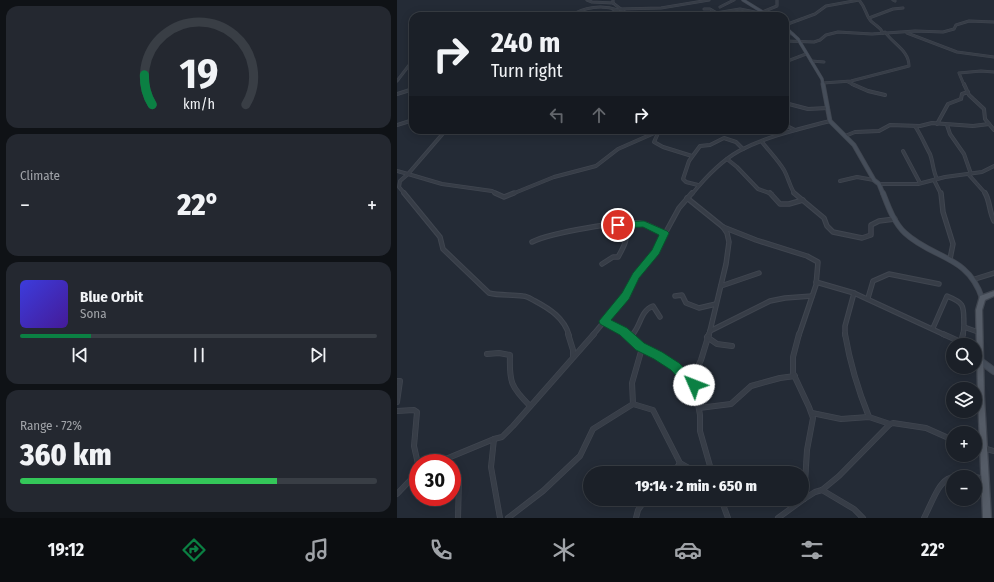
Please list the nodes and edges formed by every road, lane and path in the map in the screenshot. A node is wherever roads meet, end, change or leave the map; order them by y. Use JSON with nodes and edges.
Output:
{"nodes":[{"id":1,"x":587,"y":0,"type":"edge"},
{"id":2,"x":613,"y":0,"type":"edge"},
{"id":3,"x":695,"y":0,"type":"edge"},
{"id":4,"x":709,"y":0,"type":"edge"},
{"id":5,"x":733,"y":0,"type":"edge"},
{"id":6,"x":743,"y":0,"type":"edge"},
{"id":7,"x":777,"y":0,"type":"edge"},
{"id":8,"x":702,"y":2,"type":"junction"},
{"id":9,"x":613,"y":3,"type":"junction"},
{"id":10,"x":698,"y":3,"type":"junction"},
{"id":11,"x":720,"y":7,"type":"dead end"},
{"id":12,"x":903,"y":8,"type":"dead end"},
{"id":13,"x":704,"y":9,"type":"dead end"},
{"id":14,"x":710,"y":9,"type":"junction"},
{"id":15,"x":619,"y":10,"type":"junction"},
{"id":16,"x":576,"y":12,"type":"edge"},
{"id":17,"x":613,"y":12,"type":"edge"},
{"id":18,"x":623,"y":12,"type":"edge"},
{"id":19,"x":715,"y":12,"type":"edge"},
{"id":20,"x":723,"y":12,"type":"edge"},
{"id":21,"x":763,"y":12,"type":"junction"},
{"id":22,"x":869,"y":18,"type":"junction"},
{"id":23,"x":994,"y":22,"type":"edge"},
{"id":24,"x":789,"y":24,"type":"edge"},
{"id":25,"x":789,"y":30,"type":"edge"},
{"id":26,"x":884,"y":33,"type":"junction"},
{"id":27,"x":903,"y":33,"type":"junction"},
{"id":28,"x":789,"y":34,"type":"edge"},
{"id":29,"x":793,"y":34,"type":"junction"},
{"id":30,"x":789,"y":41,"type":"edge"},
{"id":31,"x":800,"y":42,"type":"junction"},
{"id":32,"x":806,"y":54,"type":"junction"},
{"id":33,"x":994,"y":57,"type":"edge"},
{"id":34,"x":789,"y":60,"type":"edge"},
{"id":35,"x":811,"y":61,"type":"junction"},
{"id":36,"x":824,"y":62,"type":"dead end"},
{"id":37,"x":409,"y":65,"type":"edge"},
{"id":38,"x":994,"y":72,"type":"edge"},
{"id":39,"x":397,"y":81,"type":"edge"},
{"id":40,"x":847,"y":82,"type":"junction"},
{"id":41,"x":823,"y":83,"type":"junction"},
{"id":42,"x":409,"y":91,"type":"edge"},
{"id":43,"x":968,"y":92,"type":"junction"},
{"id":44,"x":397,"y":94,"type":"edge"},
{"id":45,"x":885,"y":95,"type":"dead end"},
{"id":46,"x":789,"y":104,"type":"edge"},
{"id":47,"x":828,"y":108,"type":"junction"},
{"id":48,"x":409,"y":121,"type":"edge"},
{"id":49,"x":830,"y":121,"type":"junction"},
{"id":50,"x":937,"y":124,"type":"junction"},
{"id":51,"x":397,"y":125,"type":"edge"},
{"id":52,"x":947,"y":125,"type":"junction"},
{"id":53,"x":991,"y":125,"type":"edge"},
{"id":54,"x":915,"y":126,"type":"junction"},
{"id":55,"x":789,"y":127,"type":"edge"},
{"id":56,"x":795,"y":130,"type":"junction"},
{"id":57,"x":994,"y":130,"type":"edge"},
{"id":58,"x":789,"y":132,"type":"edge"},
{"id":59,"x":443,"y":134,"type":"edge"},
{"id":60,"x":652,"y":134,"type":"edge"},
{"id":61,"x":658,"y":134,"type":"edge"},
{"id":62,"x":784,"y":134,"type":"edge"},
{"id":63,"x":845,"y":136,"type":"junction"},
{"id":64,"x":762,"y":142,"type":"junction"},
{"id":65,"x":743,"y":149,"type":"junction"},
{"id":66,"x":903,"y":150,"type":"dead end"},
{"id":67,"x":693,"y":156,"type":"junction"},
{"id":68,"x":727,"y":159,"type":"junction"},
{"id":69,"x":994,"y":166,"type":"edge"},
{"id":70,"x":397,"y":171,"type":"edge"},
{"id":71,"x":408,"y":174,"type":"junction"},
{"id":72,"x":970,"y":174,"type":"junction"},
{"id":73,"x":936,"y":179,"type":"junction"},
{"id":74,"x":840,"y":180,"type":"dead end"},
{"id":75,"x":874,"y":180,"type":"junction"},
{"id":76,"x":398,"y":183,"type":"edge"},
{"id":77,"x":920,"y":183,"type":"junction"},
{"id":78,"x":879,"y":184,"type":"junction"},
{"id":79,"x":698,"y":185,"type":"junction"},
{"id":80,"x":687,"y":198,"type":"junction"},
{"id":81,"x":803,"y":200,"type":"junction"},
{"id":82,"x":895,"y":219,"type":"junction"},
{"id":83,"x":994,"y":222,"type":"edge"},
{"id":84,"x":627,"y":224,"type":"junction"},
{"id":85,"x":723,"y":227,"type":"junction"},
{"id":86,"x":664,"y":233,"type":"junction"},
{"id":87,"x":532,"y":242,"type":"dead end"},
{"id":88,"x":950,"y":259,"type":"junction"},
{"id":89,"x":602,"y":264,"type":"dead end"},
{"id":90,"x":759,"y":273,"type":"dead end"},
{"id":91,"x":994,"y":273,"type":"edge"},
{"id":92,"x":975,"y":279,"type":"junction"},
{"id":93,"x":816,"y":282,"type":"junction"},
{"id":94,"x":939,"y":284,"type":"dead end"},
{"id":95,"x":721,"y":286,"type":"junction"},
{"id":96,"x":854,"y":293,"type":"junction"},
{"id":97,"x":994,"y":294,"type":"edge"},
{"id":98,"x":675,"y":296,"type":"dead end"},
{"id":99,"x":812,"y":296,"type":"junction"},
{"id":100,"x":868,"y":298,"type":"junction"},
{"id":101,"x":982,"y":298,"type":"junction"},
{"id":102,"x":716,"y":304,"type":"junction"},
{"id":103,"x":660,"y":317,"type":"dead end"},
{"id":104,"x":604,"y":321,"type":"junction"},
{"id":105,"x":964,"y":327,"type":"junction"},
{"id":106,"x":933,"y":328,"type":"junction"},
{"id":107,"x":710,"y":331,"type":"junction"},
{"id":108,"x":978,"y":332,"type":"junction"},
{"id":109,"x":630,"y":337,"type":"junction"},
{"id":110,"x":707,"y":337,"type":"junction"},
{"id":111,"x":978,"y":338,"type":"edge"},
{"id":112,"x":732,"y":346,"type":"dead end"},
{"id":113,"x":642,"y":348,"type":"junction"},
{"id":114,"x":487,"y":354,"type":"dead end"},
{"id":115,"x":573,"y":357,"type":"junction"},
{"id":116,"x":982,"y":362,"type":"edge"},
{"id":117,"x":994,"y":371,"type":"edge"},
{"id":118,"x":795,"y":376,"type":"junction"},
{"id":119,"x":397,"y":381,"type":"edge"},
{"id":120,"x":693,"y":381,"type":"junction"},
{"id":121,"x":397,"y":402,"type":"edge"},
{"id":122,"x":633,"y":404,"type":"junction"},
{"id":123,"x":531,"y":406,"type":"junction"},
{"id":124,"x":699,"y":408,"type":"junction"},
{"id":125,"x":397,"y":411,"type":"edge"},
{"id":126,"x":812,"y":413,"type":"junction"},
{"id":127,"x":869,"y":417,"type":"junction"},
{"id":128,"x":980,"y":418,"type":"edge"},
{"id":129,"x":890,"y":424,"type":"junction"},
{"id":130,"x":946,"y":436,"type":"edge"},
{"id":131,"x":494,"y":439,"type":"junction"},
{"id":132,"x":983,"y":450,"type":"junction"},
{"id":133,"x":994,"y":451,"type":"edge"},
{"id":134,"x":417,"y":454,"type":"edge"},
{"id":135,"x":457,"y":454,"type":"edge"},
{"id":136,"x":680,"y":463,"type":"junction"},
{"id":137,"x":678,"y":466,"type":"edge"},
{"id":138,"x":685,"y":466,"type":"edge"},
{"id":139,"x":710,"y":466,"type":"edge"},
{"id":140,"x":806,"y":466,"type":"edge"},
{"id":141,"x":985,"y":479,"type":"junction"},
{"id":142,"x":409,"y":481,"type":"edge"},
{"id":143,"x":822,"y":490,"type":"junction"},
{"id":144,"x":397,"y":494,"type":"edge"},
{"id":145,"x":809,"y":496,"type":"edge"},
{"id":146,"x":458,"y":506,"type":"edge"},
{"id":147,"x":640,"y":506,"type":"edge"},
{"id":148,"x":724,"y":506,"type":"edge"},
{"id":149,"x":794,"y":506,"type":"edge"},
{"id":150,"x":458,"y":518,"type":"edge"},
{"id":151,"x":500,"y":518,"type":"edge"},
{"id":152,"x":508,"y":518,"type":"edge"},
{"id":153,"x":636,"y":518,"type":"edge"},
{"id":154,"x":728,"y":518,"type":"edge"},
{"id":155,"x":778,"y":518,"type":"edge"},
{"id":156,"x":863,"y":518,"type":"edge"},
{"id":157,"x":924,"y":518,"type":"edge"},
{"id":158,"x":987,"y":518,"type":"edge"}],
"edges":[{"from":1,"to":9,"type":"street"},
{"from":2,"to":9,"type":"street"},
{"from":3,"to":10,"type":"street"},
{"from":4,"to":8,"type":"street"},
{"from":5,"to":11,"type":"street"},
{"from":6,"to":21,"type":"main road"},
{"from":7,"to":21,"type":"street"},
{"from":8,"to":10,"type":"street"},
{"from":8,"to":14,"type":"street"},
{"from":9,"to":15,"type":"street"},
{"from":10,"to":15,"type":"street"},
{"from":12,"to":22,"type":"street"},
{"from":13,"to":14,"type":"street"},
{"from":14,"to":19,"type":"street"},
{"from":15,"to":16,"type":"street"},
{"from":15,"to":17,"type":"street"},
{"from":15,"to":18,"type":"street"},
{"from":20,"to":21,"type":"street"},
{"from":22,"to":24,"type":"street"},
{"from":22,"to":26,"type":"street"},
{"from":23,"to":27,"type":"street"},
{"from":25,"to":29,"type":"main road"},
{"from":26,"to":27,"type":"street"},
{"from":26,"to":31,"type":"street"},
{"from":26,"to":40,"type":"street"},
{"from":27,"to":33,"type":"street"},
{"from":28,"to":29,"type":"street"},
{"from":29,"to":31,"type":"main road"},
{"from":30,"to":31,"type":"street"},
{"from":31,"to":32,"type":"main road"},
{"from":32,"to":34,"type":"street"},
{"from":32,"to":35,"type":"main road"},
{"from":35,"to":36,"type":"street"},
{"from":35,"to":41,"type":"main road"},
{"from":37,"to":39,"type":"street"},
{"from":38,"to":43,"type":"street"},
{"from":40,"to":41,"type":"street"},
{"from":40,"to":45,"type":"street"},
{"from":41,"to":47,"type":"main road"},
{"from":42,"to":44,"type":"street"},
{"from":43,"to":50,"type":"street"},
{"from":43,"to":53,"type":"street"},
{"from":46,"to":47,"type":"street"},
{"from":47,"to":49,"type":"main road"},
{"from":48,"to":51,"type":"street"},
{"from":49,"to":56,"type":"street"},
{"from":49,"to":63,"type":"main road"},
{"from":50,"to":52,"type":"street"},
{"from":50,"to":54,"type":"street"},
{"from":52,"to":53,"type":"street"},
{"from":52,"to":72,"type":"street"},
{"from":53,"to":57,"type":"street"},
{"from":54,"to":63,"type":"street"},
{"from":54,"to":73,"type":"street"},
{"from":55,"to":56,"type":"street"},
{"from":56,"to":58,"type":"street"},
{"from":59,"to":71,"type":"street"},
{"from":60,"to":71,"type":"street"},
{"from":61,"to":67,"type":"street"},
{"from":62,"to":64,"type":"street"},
{"from":63,"to":75,"type":"main road"},
{"from":64,"to":65,"type":"street"},
{"from":64,"to":81,"type":"street"},
{"from":65,"to":67,"type":"street"},
{"from":65,"to":68,"type":"street"},
{"from":66,"to":77,"type":"street"},
{"from":67,"to":79,"type":"street"},
{"from":68,"to":79,"type":"street"},
{"from":68,"to":81,"type":"street"},
{"from":69,"to":72,"type":"street"},
{"from":70,"to":71,"type":"street"},
{"from":71,"to":76,"type":"street"},
{"from":72,"to":73,"type":"street"},
{"from":72,"to":83,"type":"street"},
{"from":73,"to":77,"type":"street"},
{"from":73,"to":88,"type":"street"},
{"from":74,"to":75,"type":"street"},
{"from":75,"to":78,"type":"main road"},
{"from":76,"to":115,"type":"street"},
{"from":77,"to":78,"type":"street"},
{"from":78,"to":82,"type":"main road"},
{"from":79,"to":80,"type":"street"},
{"from":80,"to":85,"type":"street"},
{"from":80,"to":86,"type":"street"},
{"from":81,"to":82,"type":"street"},
{"from":82,"to":88,"type":"main road"},
{"from":84,"to":86,"type":"street"},
{"from":84,"to":87,"type":"street"},
{"from":84,"to":89,"type":"street"},
{"from":85,"to":93,"type":"street"},
{"from":85,"to":95,"type":"street"},
{"from":86,"to":104,"type":"street"},
{"from":88,"to":92,"type":"main road"},
{"from":90,"to":95,"type":"street"},
{"from":91,"to":92,"type":"street"},
{"from":92,"to":101,"type":"main road"},
{"from":93,"to":96,"type":"street"},
{"from":93,"to":99,"type":"street"},
{"from":94,"to":100,"type":"street"},
{"from":95,"to":102,"type":"street"},
{"from":96,"to":100,"type":"street"},
{"from":96,"to":127,"type":"street"},
{"from":97,"to":101,"type":"main road"},
{"from":98,"to":102,"type":"street"},
{"from":99,"to":107,"type":"street"},
{"from":99,"to":118,"type":"street"},
{"from":100,"to":106,"type":"street"},
{"from":101,"to":108,"type":"main road"},
{"from":102,"to":107,"type":"street"},
{"from":103,"to":109,"type":"street"},
{"from":104,"to":109,"type":"street"},
{"from":104,"to":115,"type":"street"},
{"from":105,"to":106,"type":"street"},
{"from":105,"to":106,"type":"street"},
{"from":105,"to":108,"type":"street"},
{"from":107,"to":110,"type":"street"},
{"from":108,"to":111,"type":"main road"},
{"from":109,"to":113,"type":"street"},
{"from":110,"to":112,"type":"street"},
{"from":110,"to":120,"type":"street"},
{"from":113,"to":120,"type":"street"},
{"from":113,"to":122,"type":"street"},
{"from":114,"to":123,"type":"street"},
{"from":115,"to":123,"type":"street"},
{"from":116,"to":117,"type":"main road"},
{"from":118,"to":124,"type":"street"},
{"from":118,"to":126,"type":"street"},
{"from":119,"to":121,"type":"street"},
{"from":120,"to":124,"type":"street"},
{"from":122,"to":136,"type":"street"},
{"from":122,"to":152,"type":"street"},
{"from":123,"to":131,"type":"street"},
{"from":124,"to":139,"type":"street"},
{"from":125,"to":134,"type":"street"},
{"from":126,"to":127,"type":"street"},
{"from":126,"to":140,"type":"street"},
{"from":127,"to":129,"type":"street"},
{"from":128,"to":132,"type":"main road"},
{"from":129,"to":130,"type":"street"},
{"from":129,"to":143,"type":"street"},
{"from":131,"to":135,"type":"street"},
{"from":131,"to":151,"type":"street"},
{"from":132,"to":133,"type":"street"},
{"from":132,"to":141,"type":"main road"},
{"from":136,"to":137,"type":"street"},
{"from":136,"to":138,"type":"street"},
{"from":141,"to":157,"type":"street"},
{"from":141,"to":158,"type":"main road"},
{"from":142,"to":144,"type":"street"},
{"from":143,"to":145,"type":"street"},
{"from":143,"to":156,"type":"street"},
{"from":146,"to":150,"type":"street"},
{"from":147,"to":153,"type":"street"},
{"from":148,"to":154,"type":"street"},
{"from":149,"to":155,"type":"street"}]}
